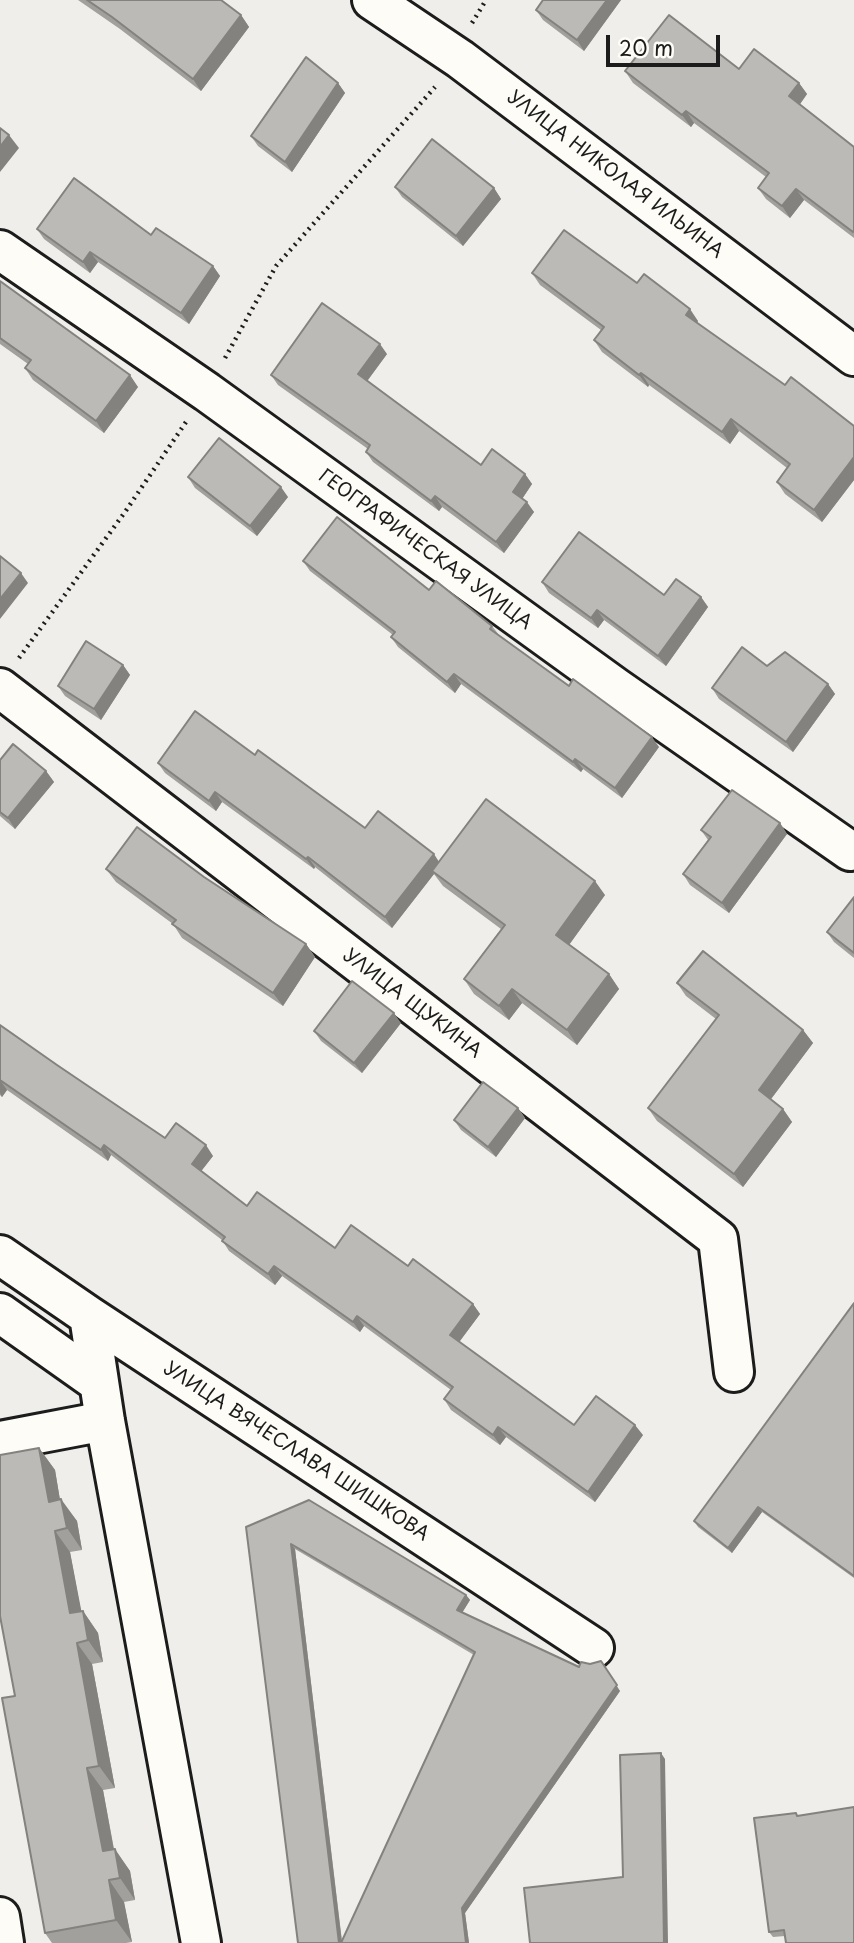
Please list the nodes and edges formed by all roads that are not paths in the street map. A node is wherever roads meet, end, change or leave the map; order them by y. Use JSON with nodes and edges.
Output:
{"nodes":[{"id":1,"x":372,"y":0,"type":"edge"},
{"id":2,"x":0,"y":250,"type":"edge"},
{"id":3,"x":854,"y":356,"type":"edge"},
{"id":4,"x":8,"y":676,"type":"edge"},
{"id":5,"x":850,"y":851,"type":"dead end"},
{"id":6,"x":0,"y":1255,"type":"edge"},
{"id":7,"x":0,"y":1313,"type":"edge"},
{"id":8,"x":89,"y":1316,"type":"junction"},
{"id":9,"x":734,"y":1371,"type":"dead end"},
{"id":10,"x":99,"y":1383,"type":"junction"},
{"id":11,"x":105,"y":1421,"type":"junction"},
{"id":12,"x":0,"y":1441,"type":"edge"},
{"id":13,"x":594,"y":1648,"type":"dead end"},
{"id":14,"x":0,"y":1917,"type":"edge"},
{"id":15,"x":4,"y":1943,"type":"edge"},
{"id":16,"x":201,"y":1943,"type":"edge"}],
"edges":[{"from":1,"to":3,"type":"street","name":"УЛИЦА НИКОЛАЯ ИЛЬИНА"},
{"from":2,"to":5,"type":"street","name":"ГЕОГРАФИЧЕСКАЯ УЛИЦА"},
{"from":4,"to":9,"type":"street","name":"УЛИЦА ЩУКИНА"},
{"from":6,"to":8,"type":"street","name":"УЛИЦА ВЯЧЕСЛАВА ШИШКОВА"},
{"from":7,"to":10,"type":"street"},
{"from":8,"to":10,"type":"street"},
{"from":8,"to":13,"type":"street","name":"УЛИЦА ВЯЧЕСЛАВА ШИШКОВА"},
{"from":10,"to":11,"type":"street"},
{"from":11,"to":12,"type":"street"},
{"from":11,"to":16,"type":"street"},
{"from":14,"to":15,"type":"street"}]}
